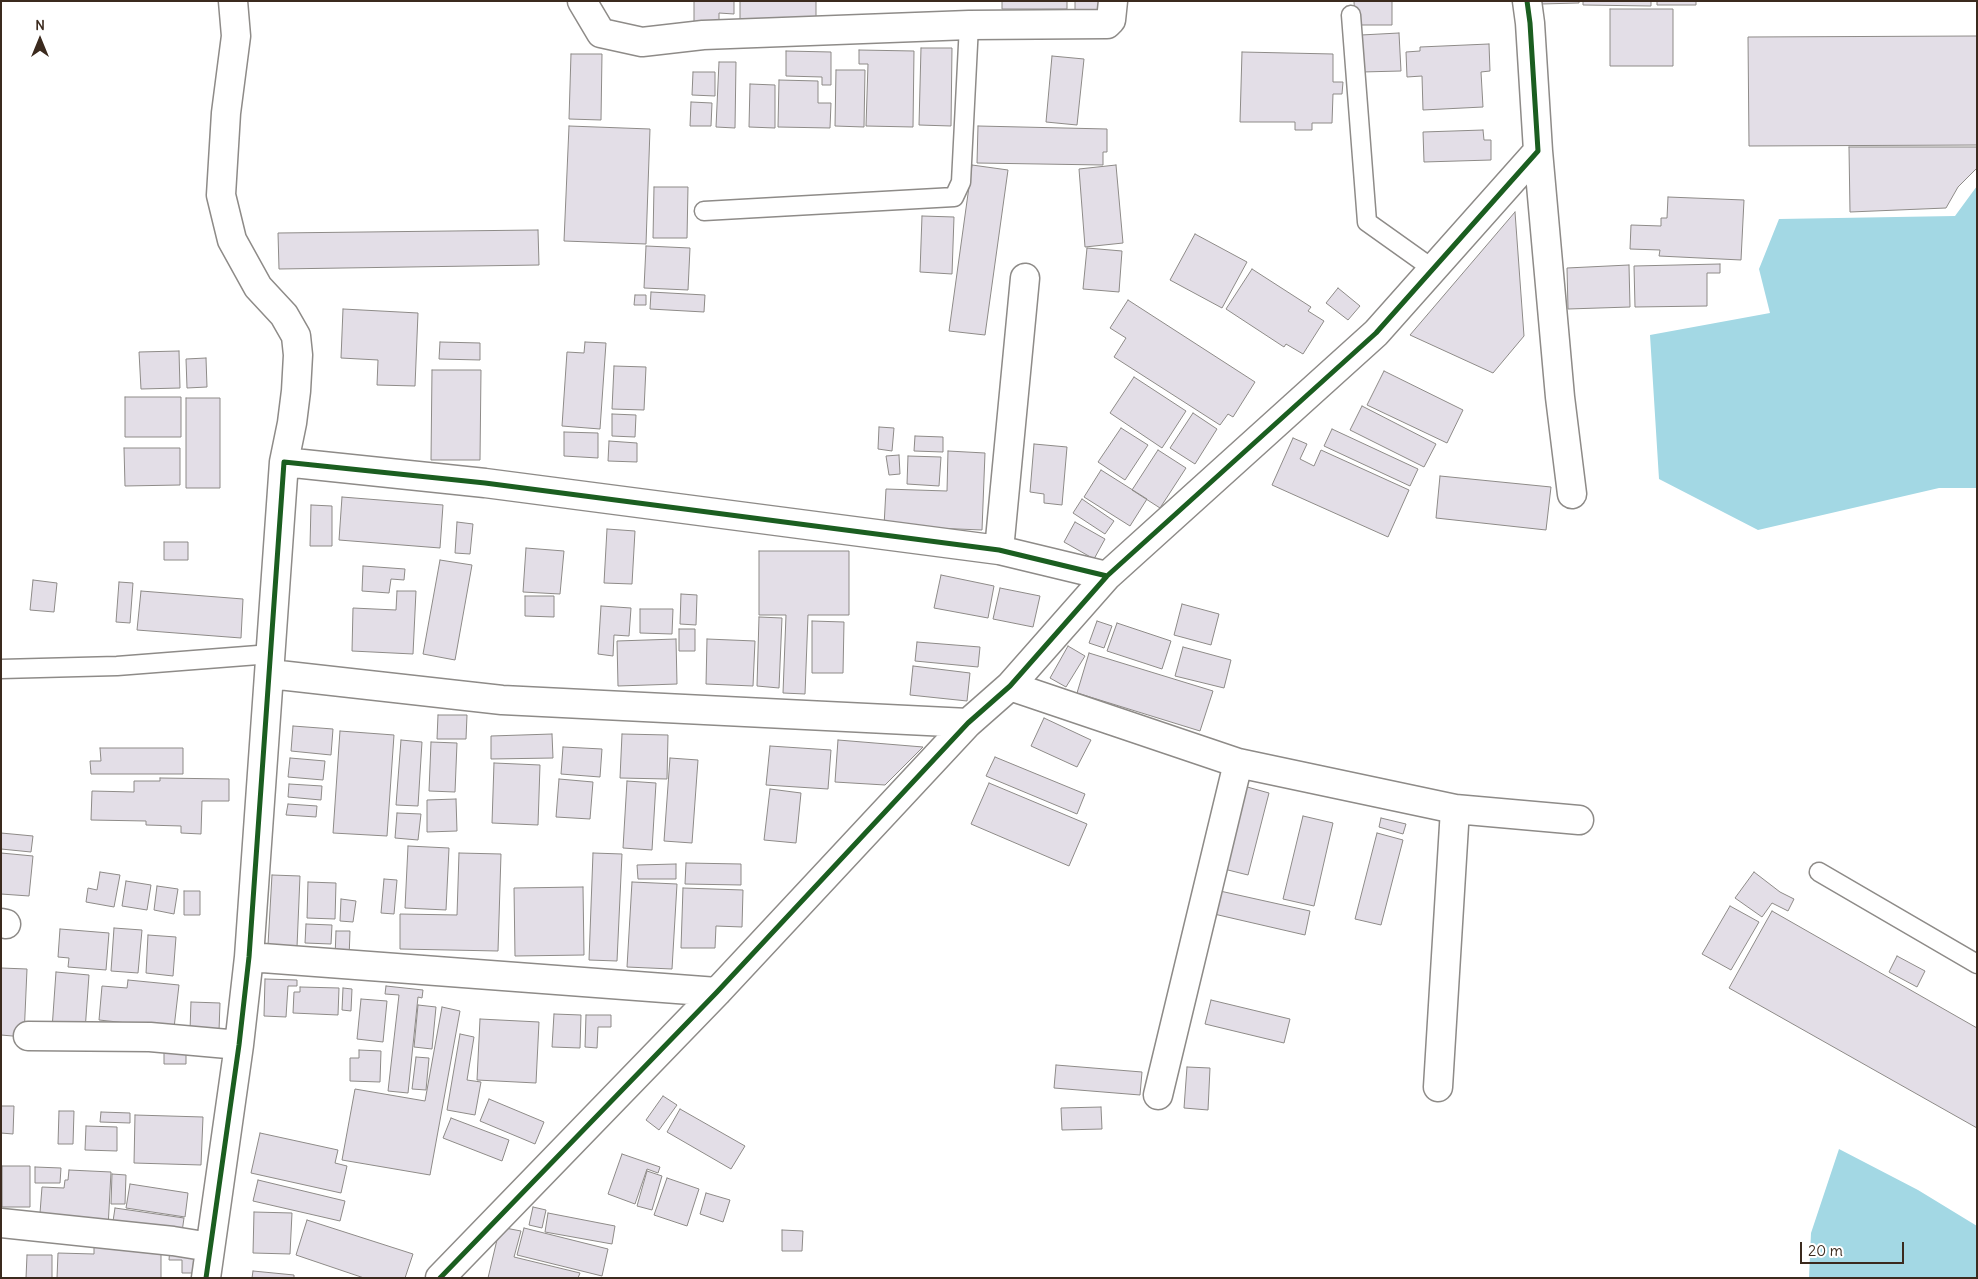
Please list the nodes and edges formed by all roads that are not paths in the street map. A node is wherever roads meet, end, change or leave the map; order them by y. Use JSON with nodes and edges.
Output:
{"nodes":[{"id":1,"x":233,"y":1,"type":"edge"},
{"id":2,"x":582,"y":1,"type":"edge"},
{"id":3,"x":1113,"y":1,"type":"edge"},
{"id":4,"x":1527,"y":1,"type":"edge"},
{"id":5,"x":1351,"y":14,"type":"dead end"},
{"id":6,"x":969,"y":25,"type":"junction"},
{"id":7,"x":1538,"y":151,"type":"junction"},
{"id":8,"x":704,"y":211,"type":"dead end"},
{"id":9,"x":1433,"y":269,"type":"junction"},
{"id":10,"x":1026,"y":278,"type":"dead end"},
{"id":11,"x":284,"y":462,"type":"junction"},
{"id":12,"x":1572,"y":494,"type":"dead end"},
{"id":13,"x":999,"y":550,"type":"junction"},
{"id":14,"x":1108,"y":576,"type":"junction"},
{"id":15,"x":271,"y":664,"type":"junction"},
{"id":16,"x":1,"y":669,"type":"edge"},
{"id":17,"x":1010,"y":686,"type":"junction"},
{"id":18,"x":968,"y":723,"type":"junction"},
{"id":19,"x":1238,"y":763,"type":"junction"},
{"id":20,"x":1456,"y":809,"type":"junction"},
{"id":21,"x":1579,"y":820,"type":"dead end"},
{"id":22,"x":1819,"y":872,"type":"dead end"},
{"id":23,"x":249,"y":957,"type":"junction"},
{"id":24,"x":1977,"y":964,"type":"edge"},
{"id":25,"x":717,"y":992,"type":"junction"},
{"id":26,"x":28,"y":1036,"type":"dead end"},
{"id":27,"x":239,"y":1045,"type":"junction"},
{"id":28,"x":1438,"y":1087,"type":"dead end"},
{"id":29,"x":1158,"y":1094,"type":"dead end"},
{"id":30,"x":1,"y":1223,"type":"edge"},
{"id":31,"x":210,"y":1247,"type":"junction"},
{"id":32,"x":206,"y":1278,"type":"edge"},
{"id":33,"x":440,"y":1278,"type":"edge"}],
"edges":[{"from":1,"to":11,"type":"street"},
{"from":2,"to":6,"type":"street"},
{"from":3,"to":6,"type":"street"},
{"from":4,"to":7,"type":"street"},
{"from":5,"to":9,"type":"lane"},
{"from":6,"to":8,"type":"lane"},
{"from":7,"to":9,"type":"street"},
{"from":7,"to":12,"type":"street"},
{"from":9,"to":14,"type":"street"},
{"from":10,"to":13,"type":"street"},
{"from":11,"to":13,"type":"street"},
{"from":11,"to":15,"type":"street"},
{"from":13,"to":14,"type":"street"},
{"from":14,"to":17,"type":"street"},
{"from":15,"to":16,"type":"lane"},
{"from":15,"to":18,"type":"street"},
{"from":15,"to":23,"type":"street"},
{"from":17,"to":18,"type":"street"},
{"from":17,"to":19,"type":"street"},
{"from":18,"to":25,"type":"street"},
{"from":19,"to":20,"type":"street"},
{"from":19,"to":29,"type":"street"},
{"from":20,"to":21,"type":"street"},
{"from":20,"to":28,"type":"street"},
{"from":22,"to":24,"type":"lane"},
{"from":23,"to":25,"type":"street"},
{"from":23,"to":27,"type":"street"},
{"from":25,"to":33,"type":"street"},
{"from":26,"to":27,"type":"street"},
{"from":27,"to":31,"type":"street"},
{"from":30,"to":31,"type":"street"},
{"from":31,"to":32,"type":"street"}]}
